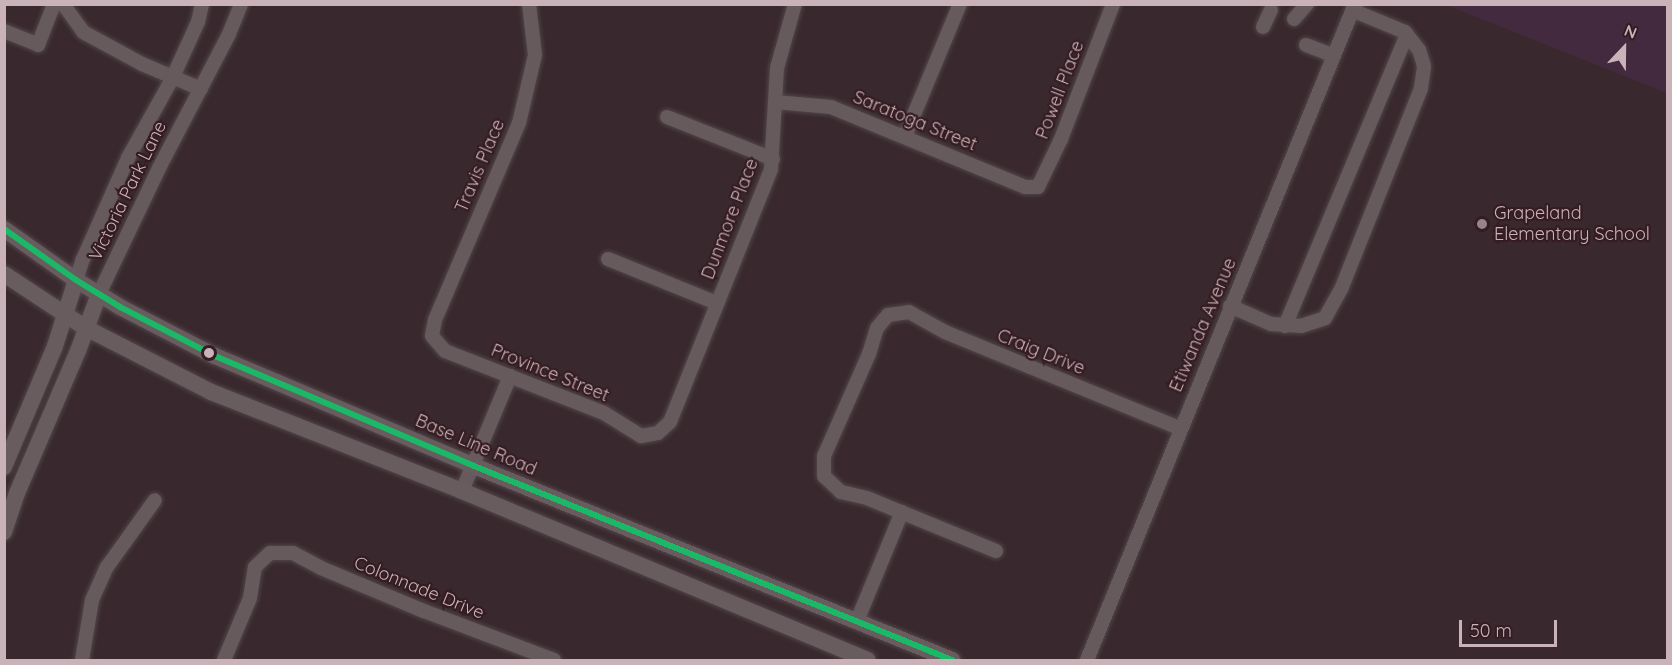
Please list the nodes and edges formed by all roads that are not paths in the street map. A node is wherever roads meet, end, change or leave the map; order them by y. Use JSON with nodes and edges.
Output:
{"nodes":[{"id":1,"x":54,"y":4,"type":"edge"},
{"id":2,"x":63,"y":4,"type":"edge"},
{"id":3,"x":202,"y":4,"type":"edge"},
{"id":4,"x":241,"y":4,"type":"edge"},
{"id":5,"x":529,"y":4,"type":"edge"},
{"id":6,"x":795,"y":4,"type":"edge"},
{"id":7,"x":960,"y":4,"type":"edge"},
{"id":8,"x":1113,"y":4,"type":"edge"},
{"id":9,"x":1307,"y":4,"type":"edge"},
{"id":10,"x":1354,"y":6,"type":"edge"},
{"id":11,"x":1271,"y":10,"type":"dead end"},
{"id":12,"x":1294,"y":19,"type":"dead end"},
{"id":13,"x":1263,"y":27,"type":"dead end"},
{"id":14,"x":4,"y":31,"type":"edge"},
{"id":15,"x":1407,"y":34,"type":"junction"},
{"id":16,"x":1306,"y":45,"type":"dead end"},
{"id":17,"x":1334,"y":56,"type":"junction"},
{"id":18,"x":172,"y":79,"type":"junction"},
{"id":19,"x":201,"y":90,"type":"junction"},
{"id":20,"x":775,"y":102,"type":"junction"},
{"id":21,"x":667,"y":117,"type":"dead end"},
{"id":22,"x":905,"y":136,"type":"junction"},
{"id":23,"x":773,"y":159,"type":"junction"},
{"id":24,"x":1038,"y":188,"type":"joint"},
{"id":25,"x":4,"y":229,"type":"edge"},
{"id":26,"x":608,"y":259,"type":"dead end"},
{"id":27,"x":4,"y":274,"type":"edge"},
{"id":28,"x":76,"y":280,"type":"junction"},
{"id":29,"x":99,"y":294,"type":"junction"},
{"id":30,"x":717,"y":303,"type":"junction"},
{"id":31,"x":1230,"y":306,"type":"junction"},
{"id":32,"x":66,"y":315,"type":"junction"},
{"id":33,"x":1285,"y":326,"type":"junction"},
{"id":34,"x":86,"y":328,"type":"junction"},
{"id":35,"x":432,"y":336,"type":"joint"},
{"id":36,"x":510,"y":376,"type":"junction"},
{"id":37,"x":1180,"y":429,"type":"junction"},
{"id":38,"x":658,"y":433,"type":"joint"},
{"id":39,"x":474,"y":466,"type":"junction"},
{"id":40,"x":4,"y":467,"type":"edge"},
{"id":41,"x":462,"y":492,"type":"junction"},
{"id":42,"x":155,"y":500,"type":"dead end"},
{"id":43,"x":902,"y":512,"type":"junction"},
{"id":44,"x":4,"y":532,"type":"edge"},
{"id":45,"x":996,"y":551,"type":"dead end"},
{"id":46,"x":857,"y":621,"type":"junction"},
{"id":47,"x":82,"y":660,"type":"edge"},
{"id":48,"x":224,"y":660,"type":"edge"},
{"id":49,"x":554,"y":660,"type":"edge"},
{"id":50,"x":867,"y":660,"type":"edge"},
{"id":51,"x":952,"y":660,"type":"edge"},
{"id":52,"x":1087,"y":660,"type":"edge"}],
"edges":[{"from":1,"to":14,"type":"street"},
{"from":2,"to":18,"type":"street"},
{"from":3,"to":18,"type":"street","name":"Victoria Park Lane"},
{"from":4,"to":19,"type":"street","name":"Victoria Park Lane"},
{"from":5,"to":35,"type":"street","name":"Travis Place"},
{"from":6,"to":20,"type":"street","name":"Dunmore Place"},
{"from":7,"to":22,"type":"street"},
{"from":8,"to":24,"type":"street","name":"Powell Place"},
{"from":9,"to":12,"type":"street"},
{"from":10,"to":15,"type":"street"},
{"from":10,"to":17,"type":"street","name":"Etiwanda Avenue"},
{"from":11,"to":13,"type":"street"},
{"from":15,"to":33,"type":"street"},
{"from":15,"to":33,"type":"street"},
{"from":16,"to":17,"type":"street"},
{"from":17,"to":31,"type":"street","name":"Etiwanda Avenue"},
{"from":18,"to":19,"type":"street"},
{"from":18,"to":28,"type":"street","name":"Victoria Park Lane"},
{"from":19,"to":29,"type":"street","name":"Victoria Park Lane"},
{"from":20,"to":22,"type":"street","name":"Saratoga Street"},
{"from":20,"to":23,"type":"street","name":"Dunmore Place"},
{"from":21,"to":23,"type":"street"},
{"from":22,"to":24,"type":"street","name":"Saratoga Street"},
{"from":23,"to":30,"type":"street","name":"Dunmore Place"},
{"from":25,"to":28,"type":"main road","name":"Base Line Road"},
{"from":26,"to":30,"type":"street"},
{"from":27,"to":32,"type":"main road"},
{"from":28,"to":29,"type":"main road","name":"Base Line Road"},
{"from":28,"to":32,"type":"main road","name":"Victoria Park Lane"},
{"from":29,"to":34,"type":"main road","name":"Victoria Park Lane"},
{"from":29,"to":39,"type":"main road","name":"Base Line Road"},
{"from":30,"to":38,"type":"street","name":"Dunmore Place"},
{"from":31,"to":33,"type":"street"},
{"from":31,"to":37,"type":"street","name":"Etiwanda Avenue"},
{"from":32,"to":34,"type":"main road"},
{"from":32,"to":40,"type":"main road","name":"Victoria Park Lane"},
{"from":34,"to":41,"type":"main road"},
{"from":34,"to":44,"type":"main road","name":"Victoria Park Lane"},
{"from":35,"to":36,"type":"street","name":"Province Street"},
{"from":36,"to":38,"type":"street","name":"Province Street"},
{"from":36,"to":39,"type":"street"},
{"from":37,"to":43,"type":"street","name":"Craig Drive"},
{"from":37,"to":52,"type":"street","name":"Etiwanda Avenue"},
{"from":39,"to":41,"type":"street"},
{"from":39,"to":46,"type":"main road","name":"Base Line Road"},
{"from":41,"to":50,"type":"main road"},
{"from":42,"to":47,"type":"street"},
{"from":43,"to":45,"type":"street"},
{"from":43,"to":46,"type":"street"},
{"from":46,"to":51,"type":"main road","name":"Base Line Road"},
{"from":48,"to":49,"type":"street","name":"Colonnade Drive"}]}
